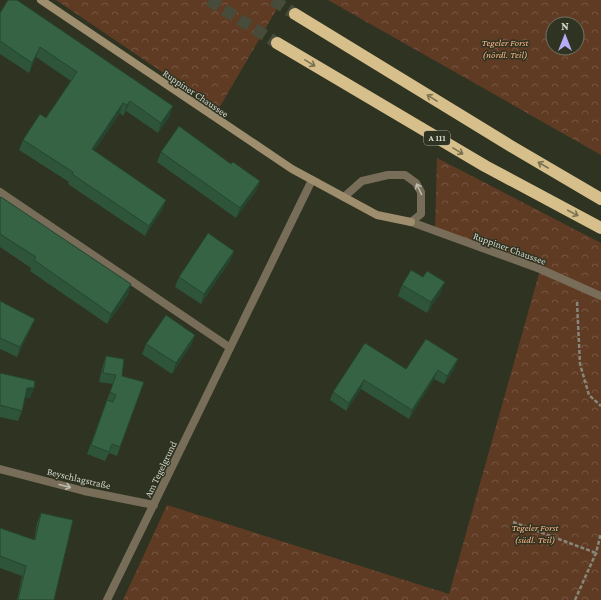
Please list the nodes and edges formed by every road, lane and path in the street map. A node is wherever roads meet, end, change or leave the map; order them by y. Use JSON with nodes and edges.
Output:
{"nodes":[{"id":1,"x":41,"y":0,"type":"edge"},
{"id":2,"x":295,"y":14,"type":"tunnel mouth"},
{"id":3,"x":277,"y":44,"type":"tunnel mouth"},
{"id":4,"x":312,"y":180,"type":"junction"},
{"id":5,"x":0,"y":192,"type":"edge"},
{"id":6,"x":344,"y":196,"type":"junction"},
{"id":7,"x":601,"y":199,"type":"edge"},
{"id":8,"x":410,"y":222,"type":"junction"},
{"id":9,"x":601,"y":228,"type":"edge"},
{"id":10,"x":577,"y":285,"type":"junction"},
{"id":11,"x":601,"y":296,"type":"edge"},
{"id":12,"x":230,"y":347,"type":"junction"},
{"id":13,"x":601,"y":406,"type":"edge"},
{"id":14,"x":0,"y":469,"type":"edge"},
{"id":15,"x":154,"y":505,"type":"junction"},
{"id":16,"x":513,"y":522,"type":"dead end"},
{"id":17,"x":601,"y":533,"type":"edge"},
{"id":18,"x":596,"y":553,"type":"junction"},
{"id":19,"x":107,"y":600,"type":"edge"},
{"id":20,"x":574,"y":600,"type":"edge"}],
"edges":[{"from":1,"to":4,"type":"street","name":"Ruppiner Chaussee"},
{"from":7,"to":2,"type":"highway","one_way":true},
{"from":3,"to":9,"type":"highway","number":"A 111","one_way":true},
{"from":4,"to":6,"type":"street","name":"Ruppiner Chaussee"},
{"from":4,"to":12,"type":"street","name":"Am Tegelgrund"},
{"from":5,"to":12,"type":"street"},
{"from":6,"to":8,"type":"street","name":"Ruppiner Chaussee"},
{"from":8,"to":6,"type":"street","one_way":true},
{"from":8,"to":10,"type":"street","name":"Ruppiner Chaussee"},
{"from":10,"to":11,"type":"street","name":"Ruppiner Chaussee"},
{"from":10,"to":13,"type":"path"},
{"from":12,"to":15,"type":"street","name":"Am Tegelgrund"},
{"from":14,"to":15,"type":"street","name":"Beyschlagstraße","one_way":true},
{"from":15,"to":19,"type":"street","name":"Am Tegelgrund"},
{"from":16,"to":18,"type":"path"},
{"from":17,"to":18,"type":"path"},
{"from":18,"to":20,"type":"path"}]}
